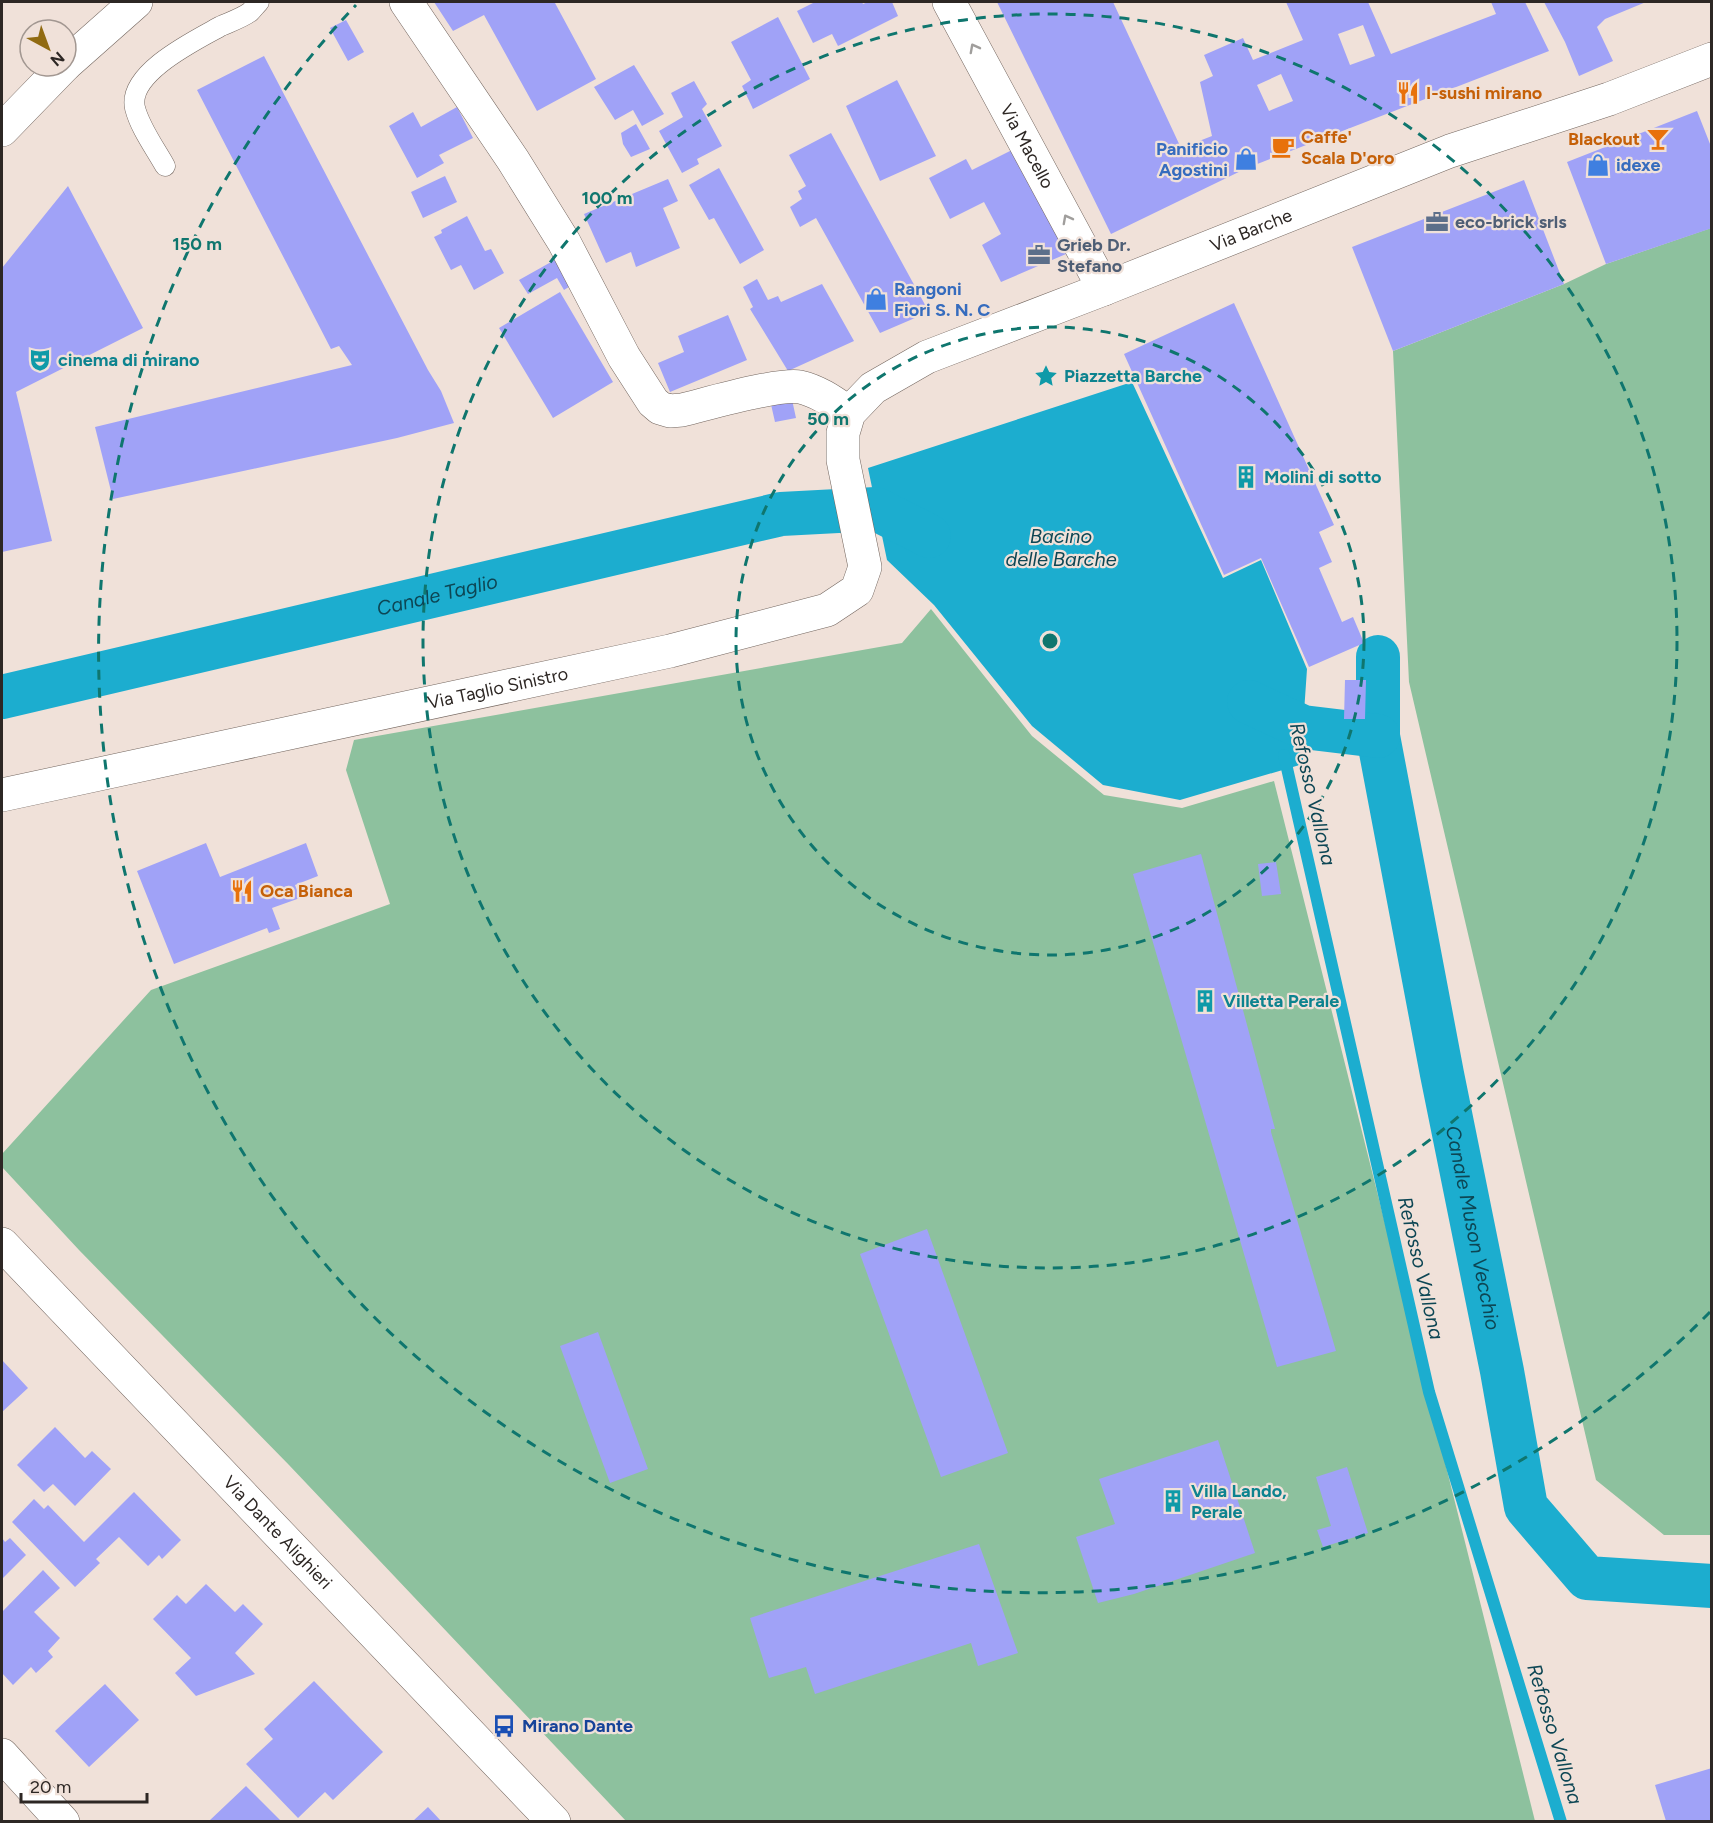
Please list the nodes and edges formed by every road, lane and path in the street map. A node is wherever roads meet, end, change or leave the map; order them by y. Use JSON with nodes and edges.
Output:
{"nodes":[{"id":1,"x":134,"y":2,"type":"edge"},
{"id":2,"x":259,"y":2,"type":"edge"},
{"id":3,"x":406,"y":2,"type":"edge"},
{"id":4,"x":950,"y":2,"type":"edge"},
{"id":5,"x":78,"y":53,"type":"edge"},
{"id":6,"x":1712,"y":59,"type":"edge"},
{"id":7,"x":52,"y":78,"type":"edge"},
{"id":8,"x":2,"y":130,"type":"edge"},
{"id":9,"x":165,"y":166,"type":"dead end"},
{"id":10,"x":1104,"y":289,"type":"junction"},
{"id":11,"x":849,"y":413,"type":"junction"},
{"id":12,"x":2,"y":795,"type":"edge"},
{"id":13,"x":2,"y":1244,"type":"edge"},
{"id":14,"x":2,"y":1755,"type":"edge"},
{"id":15,"x":63,"y":1821,"type":"edge"},
{"id":16,"x":554,"y":1821,"type":"edge"}],
"edges":[{"from":1,"to":5,"type":"street"},
{"from":2,"to":9,"type":"lane"},
{"from":3,"to":11,"type":"street"},
{"from":10,"to":4,"type":"street","name":"Via Macello","one_way":true},
{"from":6,"to":10,"type":"street","name":"Via Barche"},
{"from":7,"to":8,"type":"street"},
{"from":10,"to":11,"type":"street","name":"Via Barche"},
{"from":11,"to":12,"type":"street","name":"Via Taglio Sinistro"},
{"from":13,"to":16,"type":"street","name":"Via Dante Alighieri"},
{"from":14,"to":15,"type":"street"}]}
